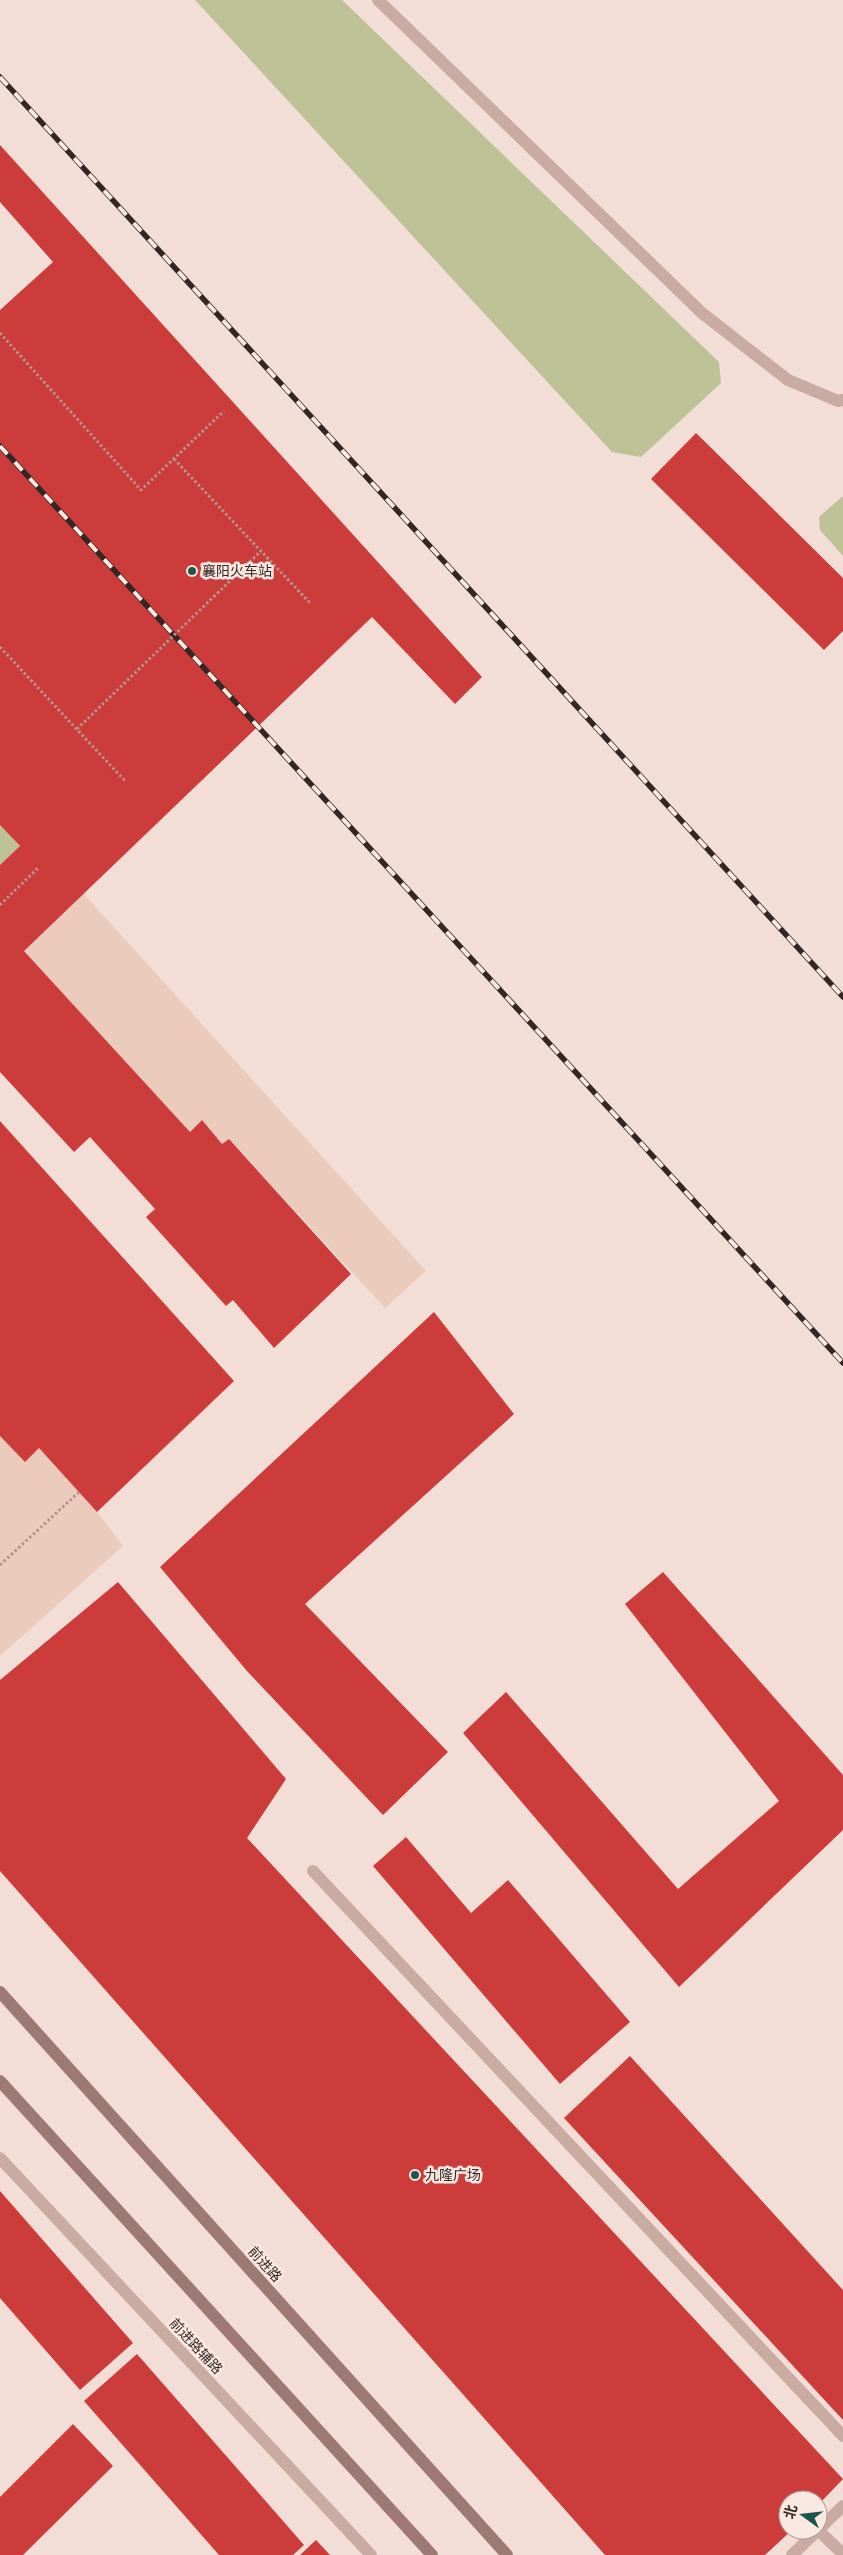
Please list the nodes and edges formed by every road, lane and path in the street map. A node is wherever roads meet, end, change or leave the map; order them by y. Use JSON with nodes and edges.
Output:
{"nodes":[{"id":1,"x":378,"y":0,"type":"edge"},
{"id":2,"x":0,"y":333,"type":"edge"},
{"id":3,"x":843,"y":400,"type":"edge"},
{"id":4,"x":224,"y":411,"type":"dead end"},
{"id":5,"x":174,"y":460,"type":"junction"},
{"id":6,"x":261,"y":551,"type":"junction"},
{"id":7,"x":310,"y":603,"type":"dead end"},
{"id":8,"x":0,"y":647,"type":"edge"},
{"id":9,"x":77,"y":729,"type":"junction"},
{"id":10,"x":126,"y":782,"type":"dead end"},
{"id":11,"x":38,"y":868,"type":"dead end"},
{"id":12,"x":0,"y":905,"type":"edge"},
{"id":13,"x":79,"y":1492,"type":"dead end"},
{"id":14,"x":0,"y":1565,"type":"edge"},
{"id":15,"x":313,"y":1871,"type":"dead end"},
{"id":16,"x":0,"y":1992,"type":"edge"},
{"id":17,"x":0,"y":2081,"type":"edge"},
{"id":18,"x":0,"y":2158,"type":"edge"},
{"id":19,"x":843,"y":2436,"type":"edge"},
{"id":20,"x":843,"y":2506,"type":"edge"},
{"id":21,"x":828,"y":2520,"type":"edge"},
{"id":22,"x":808,"y":2540,"type":"edge"},
{"id":23,"x":828,"y":2540,"type":"edge"},
{"id":24,"x":843,"y":2554,"type":"edge"},
{"id":25,"x":371,"y":2555,"type":"edge"},
{"id":26,"x":432,"y":2555,"type":"edge"},
{"id":27,"x":507,"y":2555,"type":"edge"},
{"id":28,"x":792,"y":2555,"type":"edge"}],
"edges":[{"from":1,"to":3,"type":"street"},
{"from":2,"to":5,"type":"path"},
{"from":4,"to":5,"type":"path"},
{"from":5,"to":6,"type":"path"},
{"from":6,"to":7,"type":"path"},
{"from":6,"to":9,"type":"path","bridge":true},
{"from":8,"to":9,"type":"path"},
{"from":9,"to":10,"type":"path"},
{"from":11,"to":12,"type":"path"},
{"from":13,"to":14,"type":"path"},
{"from":15,"to":19,"type":"street"},
{"from":16,"to":27,"type":"main road","name":"前进路"},
{"from":17,"to":26,"type":"main road"},
{"from":18,"to":25,"type":"street","name":"前进路辅路"},
{"from":20,"to":21,"type":"street"},
{"from":22,"to":28,"type":"street"},
{"from":23,"to":24,"type":"street"}]}
